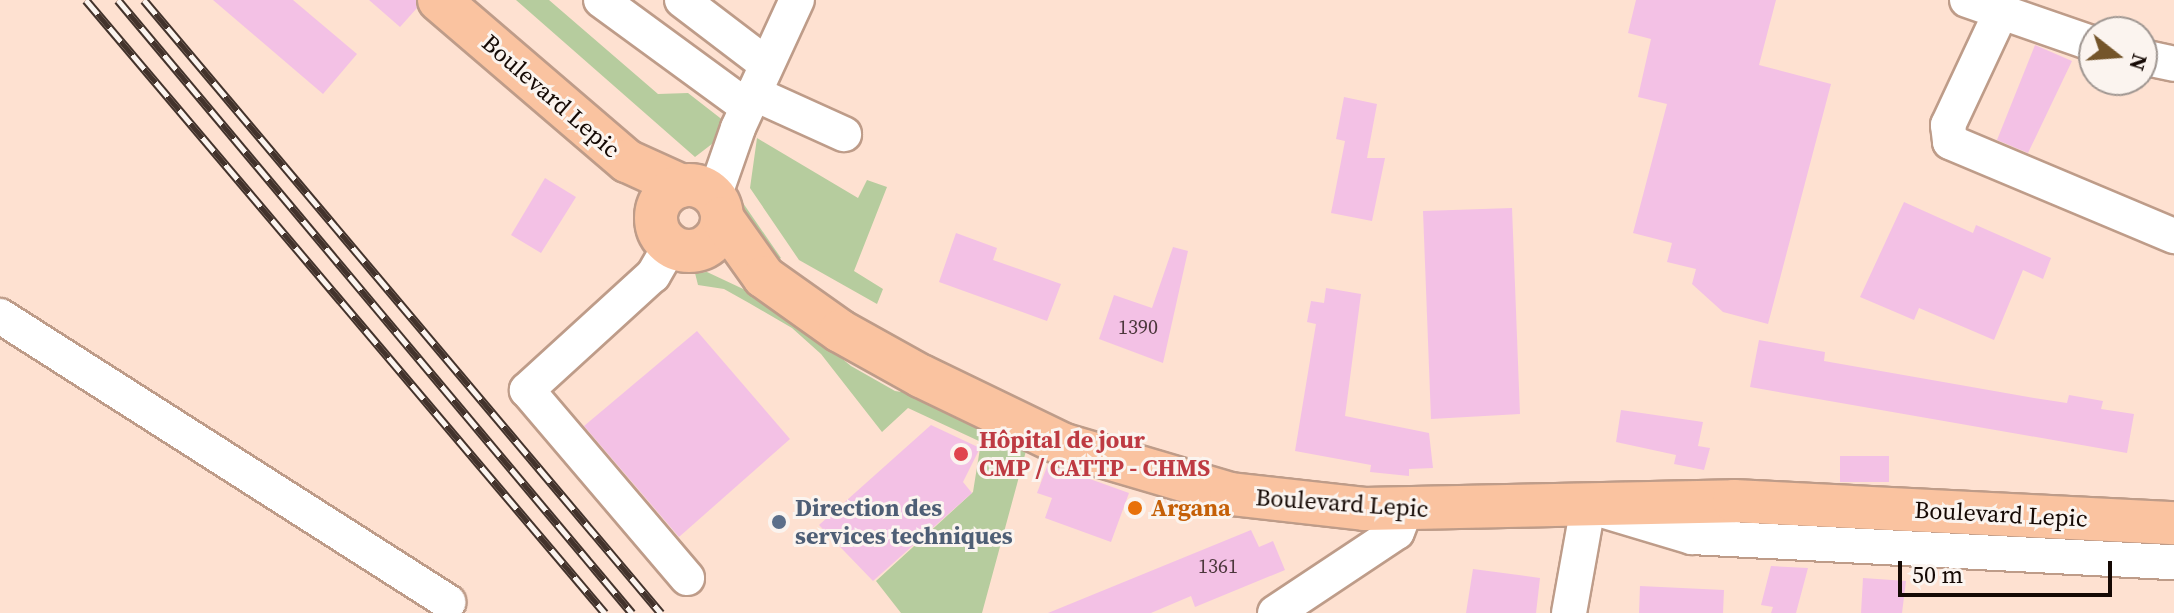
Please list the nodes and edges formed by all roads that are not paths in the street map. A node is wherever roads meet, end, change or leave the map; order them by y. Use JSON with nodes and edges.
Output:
{"nodes":[{"id":1,"x":439,"y":0,"type":"edge"},
{"id":2,"x":601,"y":0,"type":"edge"},
{"id":3,"x":682,"y":0,"type":"edge"},
{"id":4,"x":797,"y":0,"type":"edge"},
{"id":5,"x":1967,"y":0,"type":"edge"},
{"id":6,"x":2001,"y":12,"type":"junction"},
{"id":7,"x":2078,"y":38,"type":"edge"},
{"id":8,"x":751,"y":98,"type":"junction"},
{"id":9,"x":844,"y":134,"type":"dead end"},
{"id":10,"x":691,"y":214,"type":"junction"},
{"id":11,"x":2174,"y":236,"type":"edge"},
{"id":12,"x":0,"y":316,"type":"edge"},
{"id":13,"x":1588,"y":506,"type":"junction"},
{"id":14,"x":1406,"y":509,"type":"junction"},
{"id":15,"x":2174,"y":523,"type":"edge"},
{"id":16,"x":2174,"y":562,"type":"edge"},
{"id":17,"x":687,"y":578,"type":"dead end"},
{"id":18,"x":448,"y":602,"type":"dead end"},
{"id":19,"x":1275,"y":613,"type":"edge"},
{"id":20,"x":1569,"y":613,"type":"edge"}],
"edges":[{"from":1,"to":10,"type":"main road","name":"Boulevard Lepic"},
{"from":2,"to":8,"type":"street"},
{"from":3,"to":8,"type":"street"},
{"from":4,"to":8,"type":"street"},
{"from":5,"to":6,"type":"street"},
{"from":6,"to":7,"type":"street"},
{"from":6,"to":11,"type":"street"},
{"from":8,"to":9,"type":"street"},
{"from":8,"to":10,"type":"street"},
{"from":10,"to":14,"type":"main road","name":"Boulevard Lepic"},
{"from":10,"to":17,"type":"street"},
{"from":12,"to":18,"type":"street"},
{"from":13,"to":14,"type":"main road","name":"Boulevard Lepic"},
{"from":13,"to":15,"type":"main road","name":"Boulevard Lepic"},
{"from":13,"to":16,"type":"street","name":"Boulevard Lepic"},
{"from":13,"to":20,"type":"street"},
{"from":14,"to":19,"type":"street"}]}
